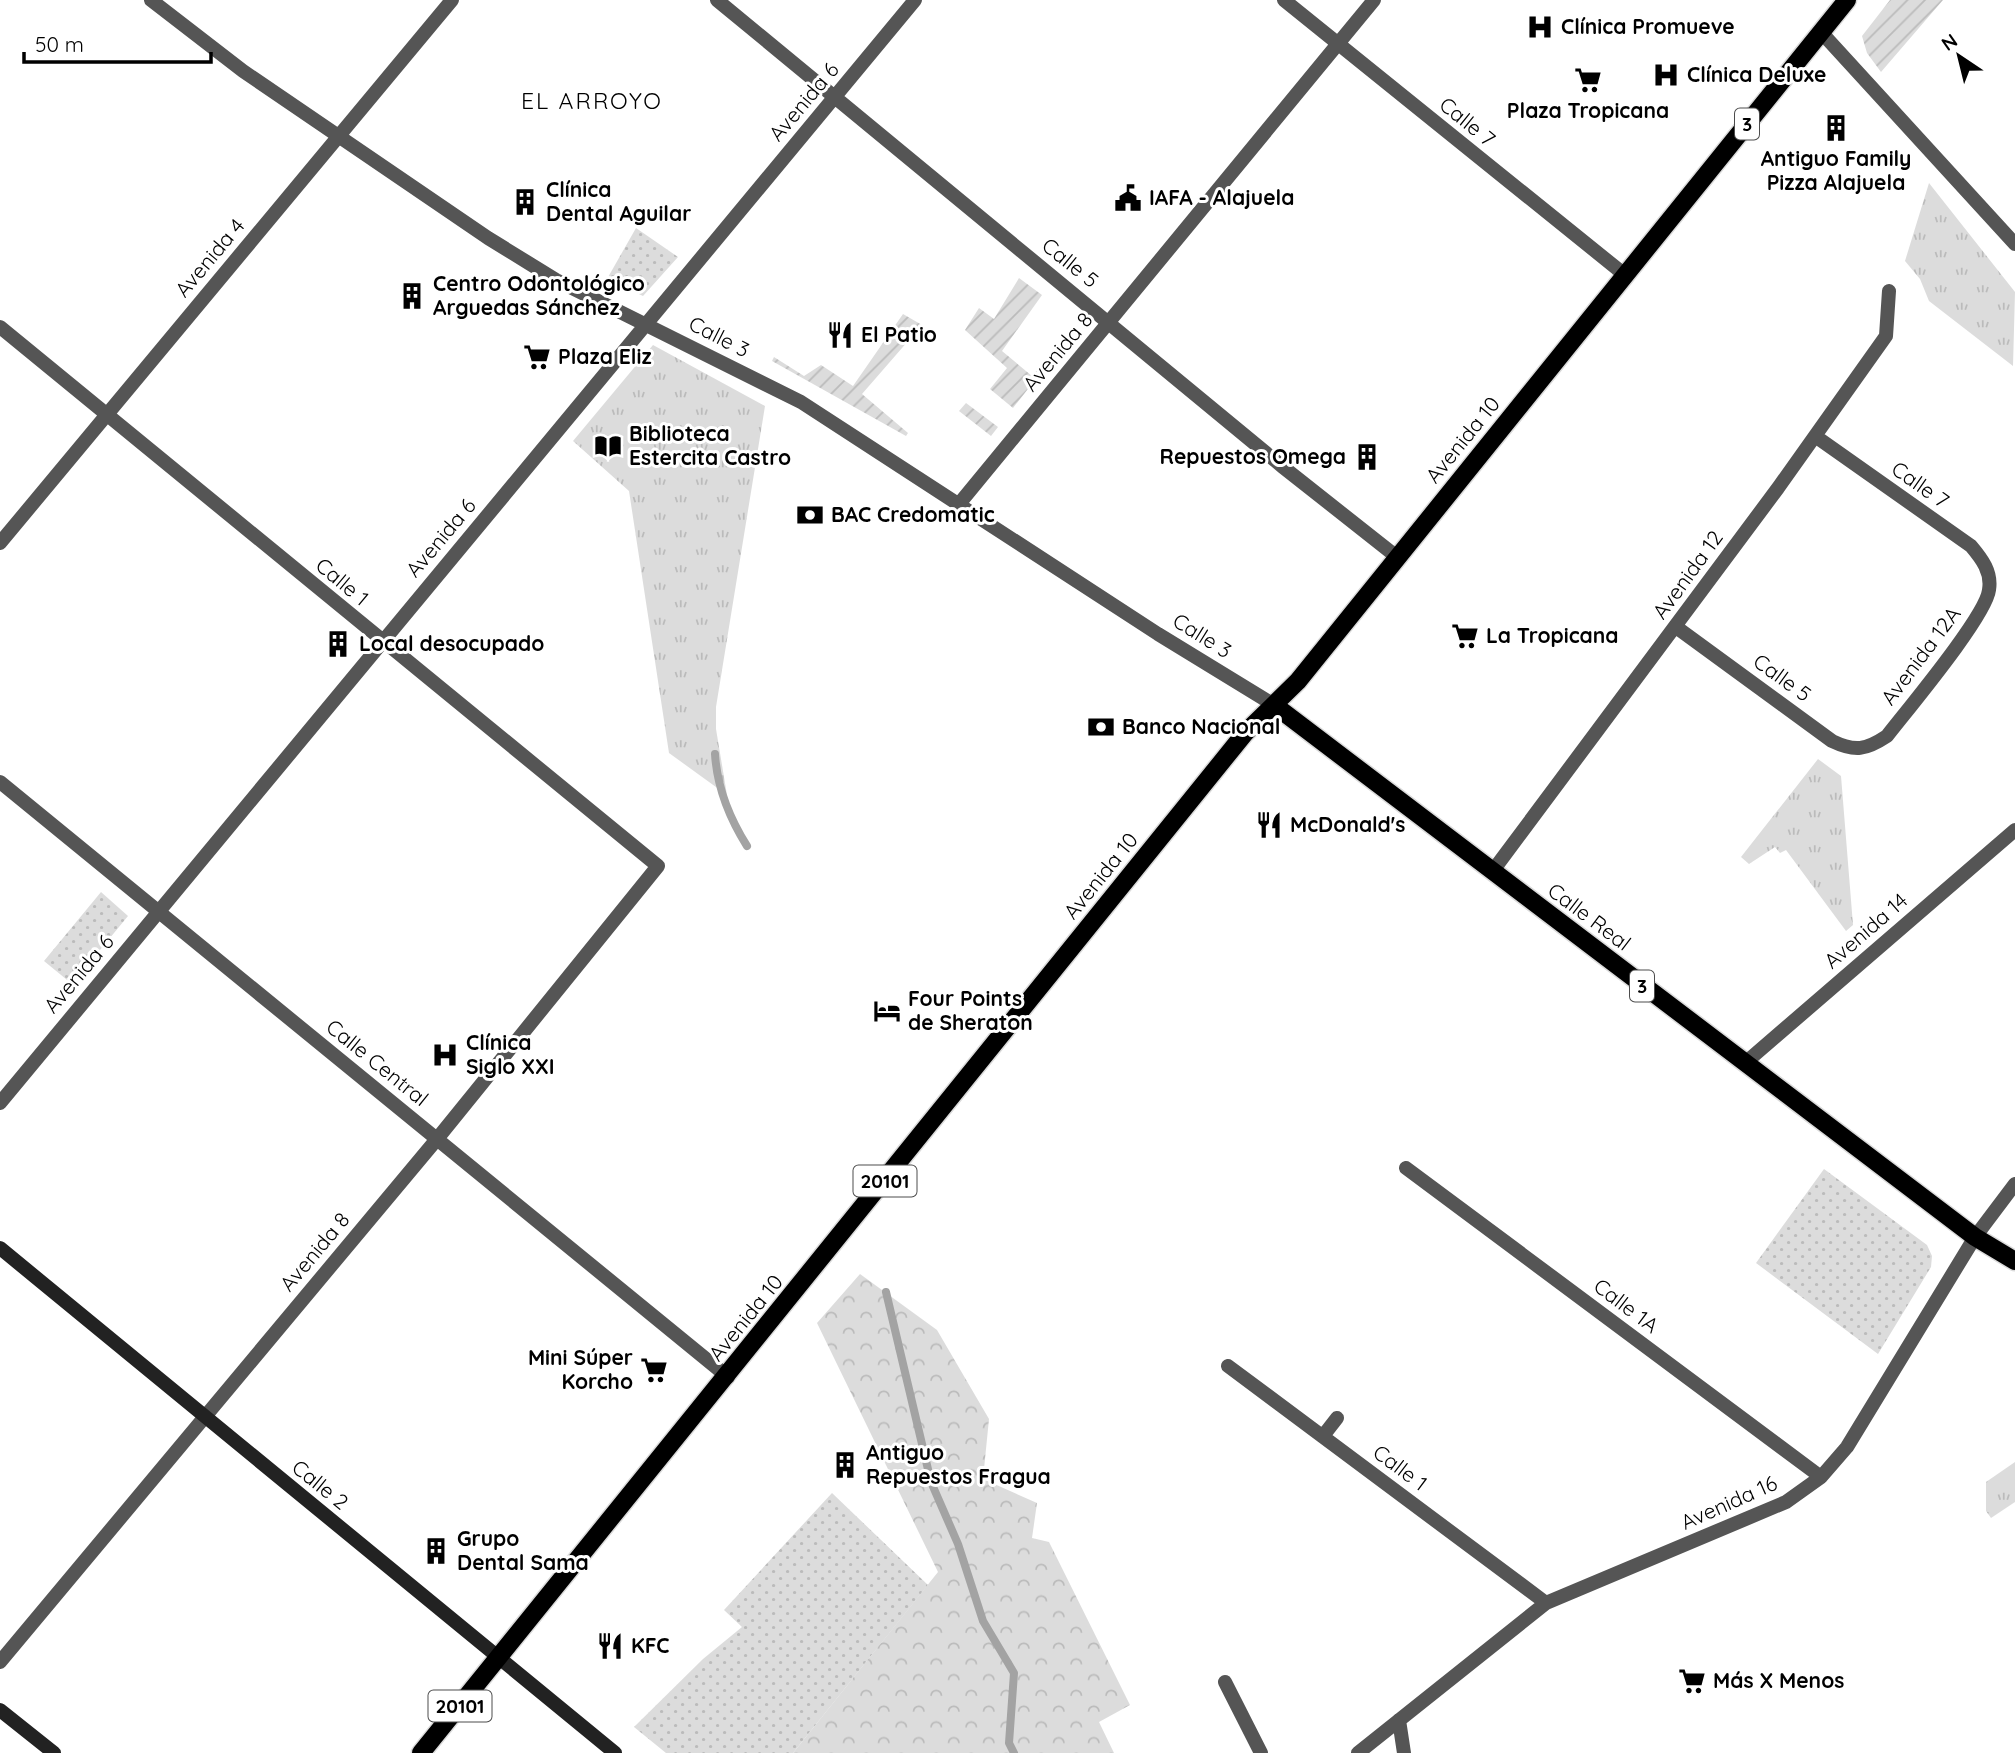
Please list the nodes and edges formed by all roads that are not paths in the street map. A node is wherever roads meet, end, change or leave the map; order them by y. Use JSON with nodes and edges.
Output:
{"nodes":[{"id":1,"x":151,"y":0,"type":"edge"},
{"id":2,"x":452,"y":0,"type":"edge"},
{"id":3,"x":717,"y":0,"type":"edge"},
{"id":4,"x":915,"y":0,"type":"edge"},
{"id":5,"x":1284,"y":0,"type":"edge"},
{"id":6,"x":1374,"y":0,"type":"edge"},
{"id":7,"x":1847,"y":0,"type":"edge"},
{"id":8,"x":1821,"y":32,"type":"junction"},
{"id":9,"x":1338,"y":44,"type":"junction"},
{"id":10,"x":835,"y":98,"type":"junction"},
{"id":11,"x":339,"y":136,"type":"junction"},
{"id":12,"x":2015,"y":244,"type":"edge"},
{"id":13,"x":1625,"y":275,"type":"junction"},
{"id":14,"x":1889,"y":291,"type":"dead end"},
{"id":15,"x":645,"y":323,"type":"junction"},
{"id":16,"x":1110,"y":323,"type":"junction"},
{"id":17,"x":0,"y":327,"type":"edge"},
{"id":18,"x":106,"y":414,"type":"junction"},
{"id":19,"x":1815,"y":436,"type":"junction"},
{"id":20,"x":959,"y":504,"type":"junction"},
{"id":21,"x":0,"y":543,"type":"edge"},
{"id":22,"x":1397,"y":558,"type":"junction"},
{"id":23,"x":1990,"y":577,"type":"joint"},
{"id":24,"x":1676,"y":626,"type":"junction"},
{"id":25,"x":382,"y":642,"type":"junction"},
{"id":26,"x":1274,"y":705,"type":"junction"},
{"id":27,"x":1868,"y":749,"type":"joint"},
{"id":28,"x":0,"y":782,"type":"edge"},
{"id":29,"x":2015,"y":830,"type":"edge"},
{"id":30,"x":658,"y":866,"type":"joint"},
{"id":31,"x":1492,"y":872,"type":"junction"},
{"id":32,"x":158,"y":912,"type":"junction"},
{"id":33,"x":1745,"y":1063,"type":"junction"},
{"id":34,"x":0,"y":1103,"type":"edge"},
{"id":35,"x":437,"y":1139,"type":"junction"},
{"id":36,"x":1406,"y":1168,"type":"dead end"},
{"id":37,"x":2015,"y":1184,"type":"edge"},
{"id":38,"x":1975,"y":1237,"type":"junction"},
{"id":39,"x":0,"y":1248,"type":"edge"},
{"id":40,"x":2015,"y":1261,"type":"edge"},
{"id":41,"x":1228,"y":1366,"type":"dead end"},
{"id":42,"x":728,"y":1377,"type":"junction"},
{"id":43,"x":204,"y":1417,"type":"junction"},
{"id":44,"x":1337,"y":1418,"type":"dead end"},
{"id":45,"x":1323,"y":1436,"type":"junction"},
{"id":46,"x":1821,"y":1477,"type":"junction"},
{"id":47,"x":1546,"y":1603,"type":"junction"},
{"id":48,"x":498,"y":1659,"type":"junction"},
{"id":49,"x":0,"y":1662,"type":"edge"},
{"id":50,"x":1225,"y":1682,"type":"dead end"},
{"id":51,"x":0,"y":1710,"type":"edge"},
{"id":52,"x":1399,"y":1720,"type":"junction"},
{"id":53,"x":54,"y":1753,"type":"edge"},
{"id":54,"x":421,"y":1753,"type":"edge"},
{"id":55,"x":615,"y":1753,"type":"edge"},
{"id":56,"x":1261,"y":1753,"type":"edge"},
{"id":57,"x":1358,"y":1753,"type":"edge"},
{"id":58,"x":1404,"y":1753,"type":"edge"}],
"edges":[{"from":1,"to":11,"type":"street","name":"Calle 3"},
{"from":2,"to":11,"type":"street","name":"Avenida 4"},
{"from":3,"to":10,"type":"street","name":"Calle 5"},
{"from":4,"to":10,"type":"street","name":"Avenida 6"},
{"from":5,"to":9,"type":"street","name":"Calle 7"},
{"from":6,"to":9,"type":"street","name":"Avenida 8"},
{"from":7,"to":8,"type":"main road","number":"3"},
{"from":8,"to":12,"type":"street"},
{"from":8,"to":13,"type":"main road","name":"Avenida 10","number":"3"},
{"from":9,"to":13,"type":"street","name":"Calle 7"},
{"from":9,"to":16,"type":"street","name":"Avenida 8"},
{"from":10,"to":15,"type":"street","name":"Avenida 6"},
{"from":10,"to":16,"type":"street","name":"Calle 5"},
{"from":11,"to":15,"type":"street","name":"Calle 3"},
{"from":11,"to":18,"type":"street","name":"Avenida 4"},
{"from":13,"to":22,"type":"main road","name":"Avenida 10","number":"3"},
{"from":14,"to":19,"type":"street","name":"Avenida 12"},
{"from":15,"to":20,"type":"street","name":"Calle 3"},
{"from":15,"to":25,"type":"street","name":"Avenida 6"},
{"from":16,"to":20,"type":"street","name":"Avenida 8"},
{"from":16,"to":22,"type":"street","name":"Calle 5"},
{"from":17,"to":18,"type":"street","name":"Calle 1"},
{"from":18,"to":21,"type":"street","name":"Avenida 4"},
{"from":18,"to":25,"type":"street","name":"Calle 1"},
{"from":19,"to":23,"type":"street","name":"Calle 7"},
{"from":19,"to":24,"type":"street","name":"Avenida 12"},
{"from":20,"to":26,"type":"street","name":"Calle 3"},
{"from":22,"to":26,"type":"main road","name":"Avenida 10","number":"3"},
{"from":23,"to":27,"type":"street","name":"Avenida 12A"},
{"from":24,"to":27,"type":"street","name":"Calle 5"},
{"from":24,"to":31,"type":"street","name":"Avenida 12"},
{"from":25,"to":30,"type":"street","name":"Calle 1"},
{"from":25,"to":32,"type":"street","name":"Avenida 6"},
{"from":26,"to":31,"type":"main road","name":"Calle Real","number":"3"},
{"from":26,"to":42,"type":"main road","name":"Avenida 10","number":"20101"},
{"from":28,"to":32,"type":"street","name":"Calle Central"},
{"from":29,"to":33,"type":"street","name":"Avenida 14"},
{"from":30,"to":35,"type":"street","name":"Avenida 8"},
{"from":31,"to":33,"type":"main road","name":"Calle Real","number":"3"},
{"from":32,"to":34,"type":"street","name":"Avenida 6"},
{"from":32,"to":35,"type":"street","name":"Calle Central"},
{"from":33,"to":38,"type":"main road","name":"Calle Real","number":"3"},
{"from":35,"to":42,"type":"street","name":"Calle Central"},
{"from":35,"to":43,"type":"street","name":"Avenida 8"},
{"from":36,"to":46,"type":"street","name":"Calle 1A"},
{"from":37,"to":38,"type":"street","name":"Avenida 16"},
{"from":38,"to":40,"type":"main road","name":"Calle Real","number":"3"},
{"from":38,"to":46,"type":"street","name":"Avenida 16"},
{"from":39,"to":43,"type":"street","name":"Calle 2"},
{"from":41,"to":45,"type":"street","name":"Calle 1"},
{"from":42,"to":48,"type":"main road","name":"Avenida 10","number":"20101"},
{"from":43,"to":48,"type":"street","name":"Calle 2"},
{"from":43,"to":49,"type":"street","name":"Avenida 8"},
{"from":44,"to":45,"type":"street"},
{"from":45,"to":47,"type":"street","name":"Calle 1"},
{"from":46,"to":47,"type":"street","name":"Avenida 16"},
{"from":47,"to":52,"type":"street","name":"Avenida 16"},
{"from":48,"to":54,"type":"main road","name":"Avenida 10","number":"20101"},
{"from":48,"to":55,"type":"street","name":"Calle 2"},
{"from":50,"to":56,"type":"street"},
{"from":51,"to":53,"type":"street"},
{"from":52,"to":57,"type":"street","name":"Avenida 16"},
{"from":52,"to":58,"type":"street"}]}
